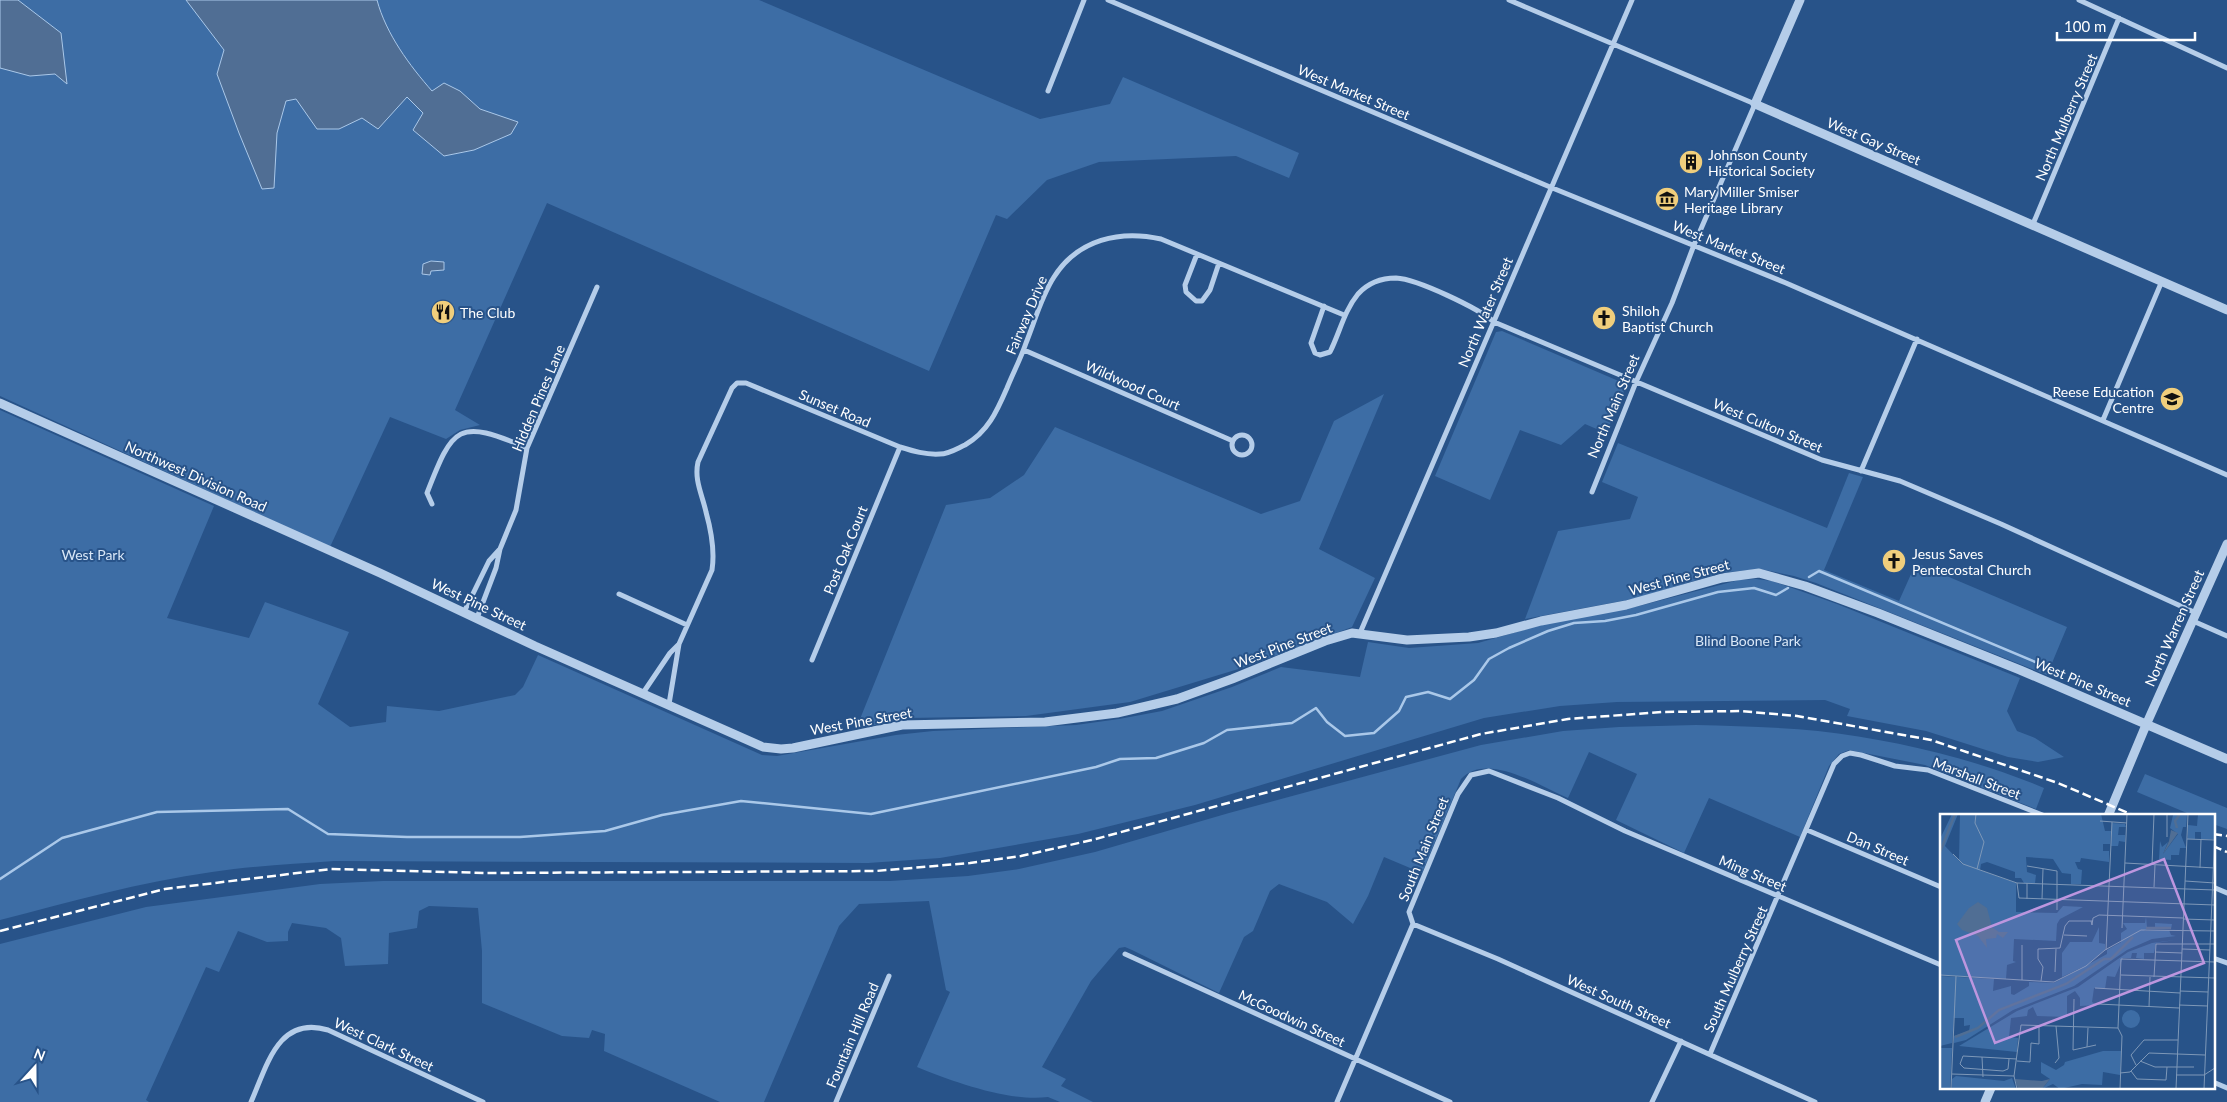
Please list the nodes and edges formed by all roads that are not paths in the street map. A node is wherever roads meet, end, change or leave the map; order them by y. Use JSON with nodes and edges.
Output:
{"nodes":[{"id":1,"x":1084,"y":0,"type":"edge"},
{"id":2,"x":1108,"y":0,"type":"edge"},
{"id":3,"x":1509,"y":0,"type":"edge"},
{"id":4,"x":1632,"y":0,"type":"edge"},
{"id":5,"x":1800,"y":0,"type":"edge"},
{"id":6,"x":2079,"y":0,"type":"edge"},
{"id":7,"x":2099,"y":0,"type":"edge"},
{"id":8,"x":2096,"y":8,"type":"junction"},
{"id":9,"x":2119,"y":18,"type":"junction"},
{"id":10,"x":1612,"y":44,"type":"junction"},
{"id":11,"x":2227,"y":68,"type":"edge"},
{"id":12,"x":1048,"y":91,"type":"dead end"},
{"id":13,"x":1755,"y":104,"type":"junction"},
{"id":14,"x":1550,"y":187,"type":"junction"},
{"id":15,"x":2033,"y":224,"type":"junction"},
{"id":16,"x":1694,"y":244,"type":"junction"},
{"id":17,"x":1197,"y":254,"type":"junction"},
{"id":18,"x":1219,"y":263,"type":"junction"},
{"id":19,"x":2162,"y":281,"type":"junction"},
{"id":20,"x":597,"y":286,"type":"dead end"},
{"id":21,"x":1324,"y":306,"type":"junction"},
{"id":22,"x":2227,"y":310,"type":"edge"},
{"id":23,"x":1344,"y":315,"type":"junction"},
{"id":24,"x":1494,"y":322,"type":"junction"},
{"id":25,"x":1916,"y":339,"type":"junction"},
{"id":26,"x":1024,"y":350,"type":"junction"},
{"id":27,"x":1636,"y":382,"type":"junction"},
{"id":28,"x":0,"y":404,"type":"edge"},
{"id":29,"x":2103,"y":420,"type":"junction"},
{"id":30,"x":1233,"y":441,"type":"junction"},
{"id":31,"x":900,"y":447,"type":"junction"},
{"id":32,"x":527,"y":448,"type":"junction"},
{"id":33,"x":1861,"y":470,"type":"junction"},
{"id":34,"x":2227,"y":475,"type":"edge"},
{"id":35,"x":1592,"y":492,"type":"dead end"},
{"id":36,"x":432,"y":504,"type":"dead end"},
{"id":37,"x":2227,"y":544,"type":"edge"},
{"id":38,"x":500,"y":549,"type":"junction"},
{"id":39,"x":380,"y":573,"type":"joint"},
{"id":40,"x":619,"y":594,"type":"dead end"},
{"id":41,"x":464,"y":612,"type":"junction"},
{"id":42,"x":2195,"y":617,"type":"junction"},
{"id":43,"x":477,"y":618,"type":"junction"},
{"id":44,"x":687,"y":625,"type":"junction"},
{"id":45,"x":1360,"y":633,"type":"junction"},
{"id":46,"x":2227,"y":636,"type":"edge"},
{"id":47,"x":679,"y":644,"type":"junction"},
{"id":48,"x":812,"y":660,"type":"dead end"},
{"id":49,"x":643,"y":693,"type":"junction"},
{"id":50,"x":669,"y":704,"type":"junction"},
{"id":51,"x":2146,"y":725,"type":"junction"},
{"id":52,"x":1842,"y":756,"type":"joint"},
{"id":53,"x":2227,"y":759,"type":"edge"},
{"id":54,"x":1558,"y":798,"type":"joint"},
{"id":55,"x":2110,"y":811,"type":"edge"},
{"id":56,"x":2040,"y":814,"type":"edge"},
{"id":57,"x":1807,"y":830,"type":"junction"},
{"id":58,"x":1940,"y":887,"type":"edge"},
{"id":59,"x":2214,"y":887,"type":"edge"},
{"id":60,"x":2227,"y":893,"type":"edge"},
{"id":61,"x":1779,"y":896,"type":"junction"},
{"id":62,"x":1413,"y":924,"type":"junction"},
{"id":63,"x":1125,"y":954,"type":"dead end"},
{"id":64,"x":2214,"y":958,"type":"edge"},
{"id":65,"x":2227,"y":964,"type":"edge"},
{"id":66,"x":1940,"y":965,"type":"edge"},
{"id":67,"x":889,"y":976,"type":"dead end"},
{"id":68,"x":1681,"y":1041,"type":"junction"},
{"id":69,"x":1710,"y":1054,"type":"junction"},
{"id":70,"x":1355,"y":1059,"type":"junction"},
{"id":71,"x":2214,"y":1082,"type":"edge"},
{"id":72,"x":2227,"y":1088,"type":"edge"},
{"id":73,"x":1990,"y":1090,"type":"edge"},
{"id":74,"x":252,"y":1100,"type":"edge"},
{"id":75,"x":474,"y":1100,"type":"edge"},
{"id":76,"x":483,"y":1102,"type":"edge"},
{"id":77,"x":836,"y":1102,"type":"edge"},
{"id":78,"x":1337,"y":1102,"type":"edge"},
{"id":79,"x":1450,"y":1102,"type":"edge"},
{"id":80,"x":1652,"y":1102,"type":"edge"},
{"id":81,"x":1815,"y":1102,"type":"edge"},
{"id":82,"x":1985,"y":1102,"type":"edge"}],
"edges":[{"from":1,"to":12,"type":"street"},
{"from":2,"to":14,"type":"street","name":"West Market Street"},
{"from":3,"to":10,"type":"street","name":"West Gay Street"},
{"from":4,"to":10,"type":"street","name":"North Water Street"},
{"from":5,"to":13,"type":"street","name":"North Main Street"},
{"from":6,"to":8,"type":"street"},
{"from":7,"to":8,"type":"street"},
{"from":8,"to":9,"type":"street"},
{"from":9,"to":11,"type":"street"},
{"from":9,"to":15,"type":"street","name":"North Mulberry Street"},
{"from":10,"to":13,"type":"street","name":"West Gay Street"},
{"from":10,"to":14,"type":"street","name":"North Water Street"},
{"from":13,"to":15,"type":"street","name":"West Gay Street"},
{"from":13,"to":16,"type":"street","name":"North Main Street"},
{"from":14,"to":16,"type":"street","name":"West Market Street"},
{"from":14,"to":24,"type":"street","name":"North Water Street"},
{"from":15,"to":19,"type":"street","name":"West Gay Street"},
{"from":16,"to":25,"type":"street","name":"West Market Street"},
{"from":16,"to":27,"type":"street","name":"North Main Street"},
{"from":17,"to":18,"type":"street","name":"Fairway Drive"},
{"from":17,"to":18,"type":"street"},
{"from":17,"to":26,"type":"street","name":"Fairway Drive"},
{"from":18,"to":21,"type":"street","name":"Fairway Drive"},
{"from":19,"to":22,"type":"street","name":"West Gay Street"},
{"from":19,"to":29,"type":"street"},
{"from":20,"to":32,"type":"street","name":"Hidden Pines Lane"},
{"from":21,"to":23,"type":"street","name":"Fairway Drive"},
{"from":21,"to":23,"type":"street","name":"West Culton Street"},
{"from":23,"to":24,"type":"street","name":"West Culton Street"},
{"from":24,"to":27,"type":"street","name":"West Culton Street"},
{"from":24,"to":45,"type":"street","name":"North Water Street"},
{"from":25,"to":29,"type":"street","name":"West Market Street"},
{"from":25,"to":33,"type":"street"},
{"from":26,"to":30,"type":"street","name":"Wildwood Court"},
{"from":26,"to":31,"type":"street","name":"Fairway Drive"},
{"from":27,"to":33,"type":"street","name":"West Culton Street"},
{"from":27,"to":35,"type":"street","name":"North Main Street"},
{"from":28,"to":39,"type":"street","name":"Northwest Division Road"},
{"from":29,"to":34,"type":"street","name":"West Market Street"},
{"from":30,"to":30,"type":"street","name":"Wildwood Court"},
{"from":31,"to":44,"type":"street","name":"Sunset Road"},
{"from":31,"to":48,"type":"street","name":"Post Oak Court"},
{"from":32,"to":36,"type":"street"},
{"from":32,"to":38,"type":"street","name":"Hidden Pines Lane"},
{"from":33,"to":42,"type":"street","name":"West Culton Street"},
{"from":37,"to":42,"type":"street","name":"North Warren Street"},
{"from":38,"to":41,"type":"street","name":"Hidden Pines Lane"},
{"from":38,"to":43,"type":"street","name":"Hidden Pines Lane"},
{"from":39,"to":41,"type":"street","name":"West Pine Street"},
{"from":40,"to":44,"type":"street"},
{"from":41,"to":43,"type":"street","name":"West Pine Street"},
{"from":42,"to":46,"type":"street","name":"West Culton Street"},
{"from":42,"to":51,"type":"street","name":"North Warren Street"},
{"from":43,"to":49,"type":"street","name":"West Pine Street"},
{"from":44,"to":47,"type":"street"},
{"from":45,"to":50,"type":"street","name":"West Pine Street"},
{"from":45,"to":51,"type":"street","name":"West Pine Street"},
{"from":47,"to":49,"type":"street"},
{"from":47,"to":50,"type":"street"},
{"from":49,"to":50,"type":"street","name":"West Pine Street"},
{"from":51,"to":53,"type":"street","name":"West Pine Street"},
{"from":51,"to":55,"type":"street","name":"North Warren Street"},
{"from":52,"to":56,"type":"street","name":"Marshall Street"},
{"from":52,"to":57,"type":"street","name":"South Mulberry Street"},
{"from":54,"to":61,"type":"street","name":"Ming Street"},
{"from":54,"to":62,"type":"street","name":"South Main Street"},
{"from":57,"to":58,"type":"street","name":"Dan Street"},
{"from":57,"to":61,"type":"street","name":"South Mulberry Street"},
{"from":59,"to":60,"type":"street"},
{"from":61,"to":66,"type":"street","name":"Ming Street"},
{"from":61,"to":69,"type":"street","name":"South Mulberry Street"},
{"from":62,"to":68,"type":"street","name":"West South Street"},
{"from":62,"to":70,"type":"street","name":"South Main Street"},
{"from":63,"to":70,"type":"street","name":"McGoodwin Street"},
{"from":64,"to":65,"type":"street"},
{"from":67,"to":77,"type":"street","name":"Fountain Hill Road"},
{"from":68,"to":69,"type":"street","name":"West South Street"},
{"from":68,"to":80,"type":"street"},
{"from":69,"to":81,"type":"street","name":"West South Street"},
{"from":70,"to":78,"type":"street","name":"South Main Street"},
{"from":70,"to":79,"type":"street","name":"McGoodwin Street"},
{"from":71,"to":72,"type":"street"},
{"from":73,"to":82,"type":"street"},
{"from":74,"to":75,"type":"street","name":"West Clark Street"},
{"from":75,"to":76,"type":"street","name":"West Clark Street"}]}
